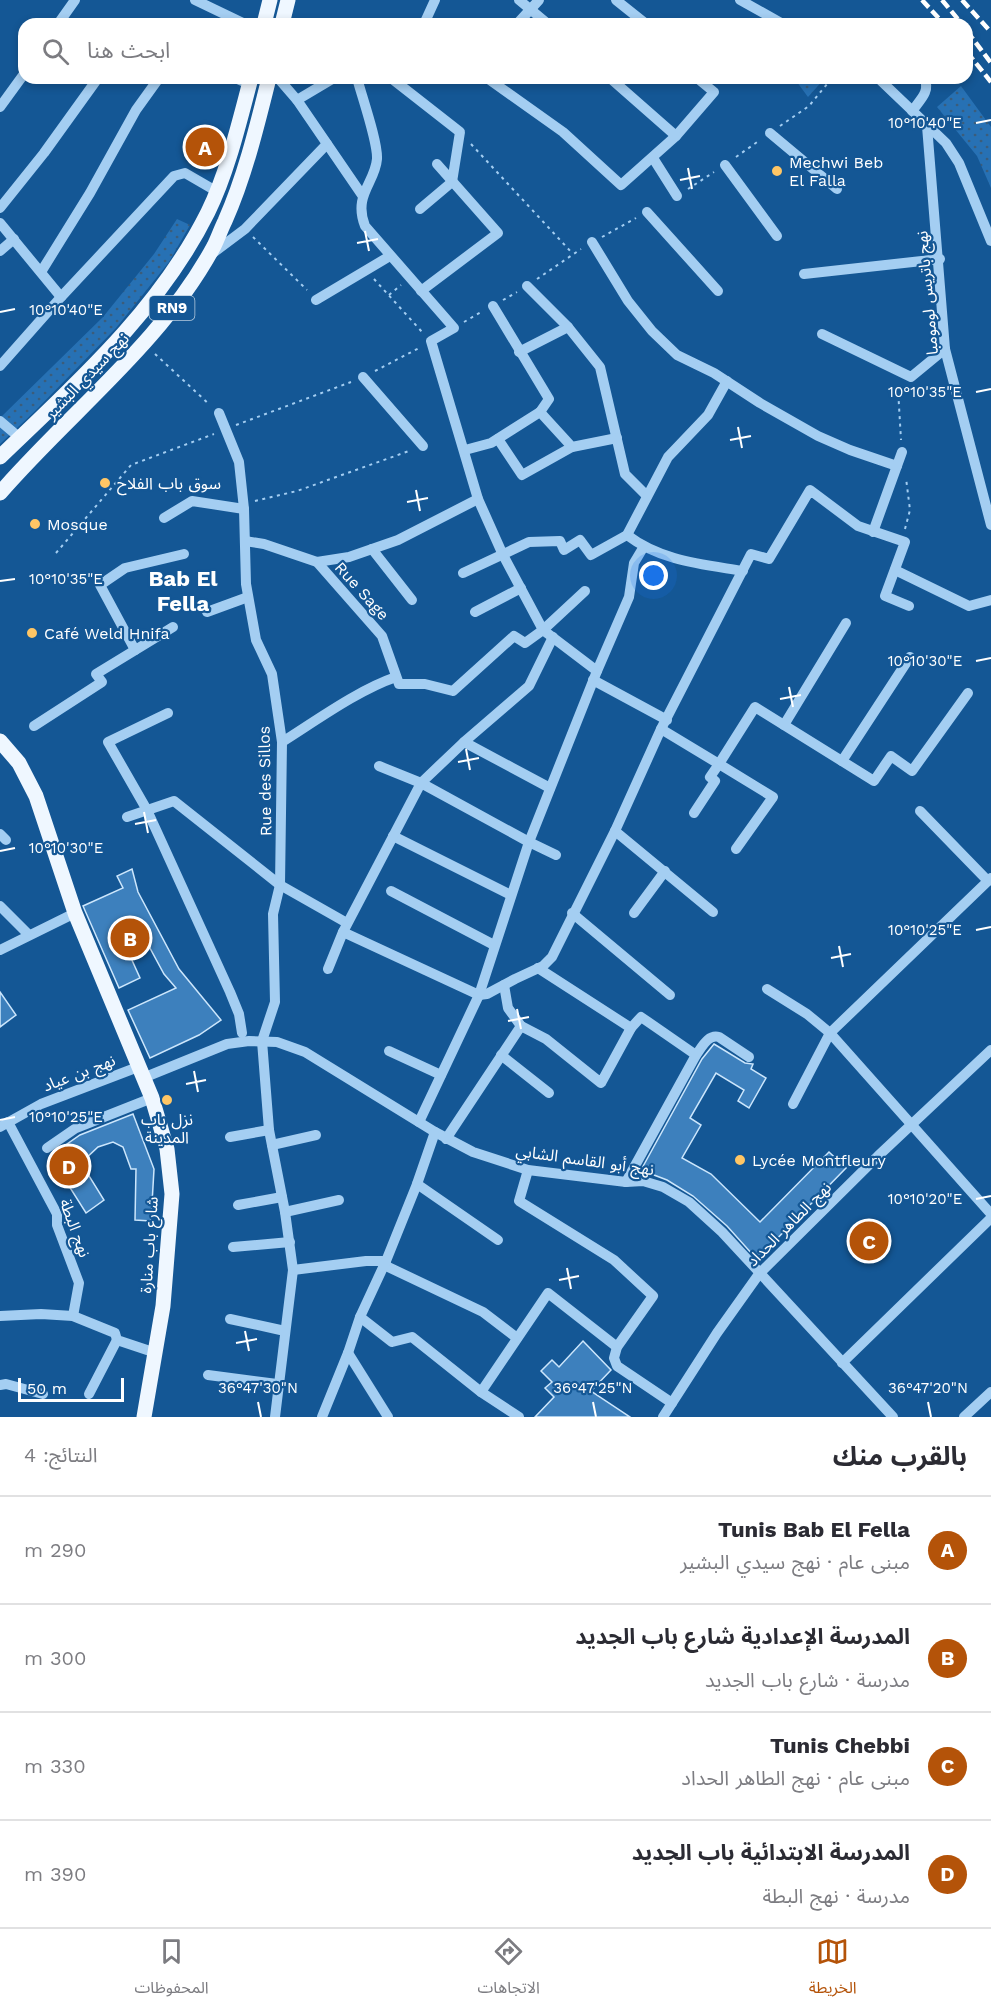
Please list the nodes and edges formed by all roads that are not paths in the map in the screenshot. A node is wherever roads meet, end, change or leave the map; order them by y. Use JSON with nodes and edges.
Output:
{"nodes":[{"id":1,"x":75,"y":0,"type":"edge"},
{"id":2,"x":195,"y":0,"type":"edge"},
{"id":3,"x":270,"y":0,"type":"edge"},
{"id":4,"x":288,"y":0,"type":"edge"},
{"id":5,"x":435,"y":0,"type":"edge"},
{"id":6,"x":519,"y":0,"type":"edge"},
{"id":7,"x":616,"y":0,"type":"edge"},
{"id":8,"x":740,"y":0,"type":"edge"},
{"id":9,"x":207,"y":3,"type":"edge"},
{"id":10,"x":535,"y":4,"type":"edge"},
{"id":11,"x":62,"y":18,"type":"edge"},
{"id":12,"x":234,"y":18,"type":"edge"},
{"id":13,"x":266,"y":18,"type":"edge"},
{"id":14,"x":284,"y":18,"type":"edge"},
{"id":15,"x":427,"y":18,"type":"edge"},
{"id":16,"x":522,"y":18,"type":"edge"},
{"id":17,"x":544,"y":18,"type":"edge"},
{"id":18,"x":638,"y":18,"type":"edge"},
{"id":19,"x":772,"y":18,"type":"edge"},
{"id":20,"x":18,"y":82,"type":"edge"},
{"id":21,"x":94,"y":84,"type":"edge"},
{"id":22,"x":155,"y":84,"type":"edge"},
{"id":23,"x":244,"y":84,"type":"edge"},
{"id":24,"x":267,"y":84,"type":"edge"},
{"id":25,"x":283,"y":84,"type":"edge"},
{"id":26,"x":324,"y":84,"type":"edge"},
{"id":27,"x":359,"y":84,"type":"edge"},
{"id":28,"x":399,"y":84,"type":"edge"},
{"id":29,"x":495,"y":84,"type":"edge"},
{"id":30,"x":617,"y":84,"type":"edge"},
{"id":31,"x":704,"y":84,"type":"edge"},
{"id":32,"x":884,"y":84,"type":"edge"},
{"id":33,"x":927,"y":84,"type":"edge"},
{"id":34,"x":297,"y":100,"type":"junction"},
{"id":35,"x":0,"y":107,"type":"edge"},
{"id":36,"x":912,"y":111,"type":"junction"},
{"id":37,"x":927,"y":126,"type":"junction"},
{"id":38,"x":770,"y":133,"type":"dead end"},
{"id":39,"x":676,"y":136,"type":"junction"},
{"id":40,"x":327,"y":144,"type":"junction"},
{"id":41,"x":653,"y":158,"type":"junction"},
{"id":42,"x":437,"y":164,"type":"dead end"},
{"id":43,"x":725,"y":165,"type":"dead end"},
{"id":44,"x":453,"y":182,"type":"junction"},
{"id":45,"x":837,"y":189,"type":"dead end"},
{"id":46,"x":216,"y":191,"type":"junction"},
{"id":47,"x":362,"y":195,"type":"junction"},
{"id":48,"x":677,"y":196,"type":"dead end"},
{"id":49,"x":0,"y":208,"type":"edge"},
{"id":50,"x":420,"y":209,"type":"dead end"},
{"id":51,"x":647,"y":212,"type":"dead end"},
{"id":52,"x":0,"y":223,"type":"edge"},
{"id":53,"x":777,"y":236,"type":"dead end"},
{"id":54,"x":14,"y":239,"type":"junction"},
{"id":55,"x":991,"y":241,"type":"edge"},
{"id":56,"x":592,"y":242,"type":"dead end"},
{"id":57,"x":0,"y":251,"type":"edge"},
{"id":58,"x":209,"y":256,"type":"junction"},
{"id":59,"x":390,"y":256,"type":"junction"},
{"id":60,"x":940,"y":260,"type":"junction"},
{"id":61,"x":41,"y":272,"type":"junction"},
{"id":62,"x":804,"y":274,"type":"dead end"},
{"id":63,"x":527,"y":286,"type":"dead end"},
{"id":64,"x":422,"y":291,"type":"junction"},
{"id":65,"x":718,"y":291,"type":"dead end"},
{"id":66,"x":61,"y":297,"type":"junction"},
{"id":67,"x":316,"y":300,"type":"road end"},
{"id":68,"x":492,"y":306,"type":"dead end"},
{"id":69,"x":568,"y":327,"type":"junction"},
{"id":70,"x":128,"y":329,"type":"junction"},
{"id":71,"x":822,"y":334,"type":"dead end"},
{"id":72,"x":144,"y":343,"type":"junction"},
{"id":73,"x":945,"y":349,"type":"junction"},
{"id":74,"x":519,"y":352,"type":"junction"},
{"id":75,"x":0,"y":366,"type":"edge"},
{"id":76,"x":363,"y":377,"type":"dead end"},
{"id":77,"x":727,"y":381,"type":"junction"},
{"id":78,"x":540,"y":412,"type":"junction"},
{"id":79,"x":219,"y":413,"type":"road end"},
{"id":80,"x":0,"y":422,"type":"edge"},
{"id":81,"x":20,"y":438,"type":"junction"},
{"id":82,"x":617,"y":438,"type":"junction"},
{"id":83,"x":498,"y":439,"type":"junction"},
{"id":84,"x":423,"y":446,"type":"road end"},
{"id":85,"x":572,"y":447,"type":"junction"},
{"id":86,"x":465,"y":450,"type":"junction"},
{"id":87,"x":902,"y":452,"type":"dead end"},
{"id":88,"x":0,"y":457,"type":"edge"},
{"id":89,"x":897,"y":466,"type":"junction"},
{"id":90,"x":0,"y":493,"type":"edge"},
{"id":91,"x":647,"y":496,"type":"junction"},
{"id":92,"x":478,"y":499,"type":"junction"},
{"id":93,"x":244,"y":506,"type":"junction"},
{"id":94,"x":164,"y":518,"type":"dead end"},
{"id":95,"x":991,"y":525,"type":"edge"},
{"id":96,"x":873,"y":532,"type":"junction"},
{"id":97,"x":627,"y":535,"type":"junction"},
{"id":98,"x":245,"y":541,"type":"junction"},
{"id":99,"x":643,"y":548,"type":"junction"},
{"id":100,"x":372,"y":549,"type":"junction"},
{"id":101,"x":184,"y":554,"type":"dead end"},
{"id":102,"x":503,"y":555,"type":"junction"},
{"id":103,"x":317,"y":562,"type":"junction"},
{"id":104,"x":895,"y":570,"type":"junction"},
{"id":105,"x":743,"y":571,"type":"junction"},
{"id":106,"x":463,"y":573,"type":"dead end"},
{"id":107,"x":520,"y":588,"type":"junction"},
{"id":108,"x":585,"y":591,"type":"dead end"},
{"id":109,"x":248,"y":597,"type":"junction"},
{"id":110,"x":412,"y":600,"type":"dead end"},
{"id":111,"x":991,"y":600,"type":"edge"},
{"id":112,"x":909,"y":606,"type":"dead end"},
{"id":113,"x":207,"y":612,"type":"dead end"},
{"id":114,"x":475,"y":612,"type":"dead end"},
{"id":115,"x":846,"y":623,"type":"dead end"},
{"id":116,"x":173,"y":627,"type":"dead end"},
{"id":117,"x":543,"y":630,"type":"junction"},
{"id":118,"x":553,"y":637,"type":"junction"},
{"id":119,"x":135,"y":650,"type":"junction"},
{"id":120,"x":910,"y":657,"type":"dead end"},
{"id":121,"x":595,"y":675,"type":"junction"},
{"id":122,"x":396,"y":677,"type":"junction"},
{"id":123,"x":968,"y":693,"type":"dead end"},
{"id":124,"x":168,"y":713,"type":"dead end"},
{"id":125,"x":664,"y":724,"type":"junction"},
{"id":126,"x":784,"y":725,"type":"junction"},
{"id":127,"x":34,"y":726,"type":"dead end"},
{"id":128,"x":0,"y":741,"type":"edge"},
{"id":129,"x":282,"y":742,"type":"junction"},
{"id":130,"x":464,"y":742,"type":"junction"},
{"id":131,"x":842,"y":760,"type":"junction"},
{"id":132,"x":719,"y":764,"type":"junction"},
{"id":133,"x":378,"y":766,"type":"dead end"},
{"id":134,"x":421,"y":783,"type":"junction"},
{"id":135,"x":550,"y":788,"type":"junction"},
{"id":136,"x":147,"y":810,"type":"junction"},
{"id":137,"x":920,"y":811,"type":"dead end"},
{"id":138,"x":694,"y":813,"type":"dead end"},
{"id":139,"x":127,"y":817,"type":"dead end"},
{"id":140,"x":615,"y":831,"type":"junction"},
{"id":141,"x":393,"y":836,"type":"junction"},
{"id":142,"x":529,"y":842,"type":"junction"},
{"id":143,"x":736,"y":849,"type":"dead end"},
{"id":144,"x":556,"y":855,"type":"dead end"},
{"id":145,"x":665,"y":871,"type":"junction"},
{"id":146,"x":989,"y":879,"type":"edge"},
{"id":147,"x":280,"y":885,"type":"junction"},
{"id":148,"x":391,"y":891,"type":"dead end"},
{"id":149,"x":511,"y":895,"type":"junction"},
{"id":150,"x":0,"y":906,"type":"edge"},
{"id":151,"x":713,"y":912,"type":"dead end"},
{"id":152,"x":573,"y":913,"type":"junction"},
{"id":153,"x":634,"y":913,"type":"dead end"},
{"id":154,"x":75,"y":914,"type":"junction"},
{"id":155,"x":345,"y":928,"type":"junction"},
{"id":156,"x":29,"y":935,"type":"junction"},
{"id":157,"x":494,"y":945,"type":"junction"},
{"id":158,"x":0,"y":950,"type":"edge"},
{"id":159,"x":538,"y":968,"type":"junction"},
{"id":160,"x":328,"y":969,"type":"dead end"},
{"id":161,"x":504,"y":985,"type":"junction"},
{"id":162,"x":767,"y":989,"type":"dead end"},
{"id":163,"x":479,"y":995,"type":"junction"},
{"id":164,"x":669,"y":995,"type":"dead end"},
{"id":165,"x":521,"y":1026,"type":"junction"},
{"id":166,"x":631,"y":1028,"type":"junction"},
{"id":167,"x":243,"y":1033,"type":"dead end"},
{"id":168,"x":831,"y":1033,"type":"junction"},
{"id":169,"x":262,"y":1041,"type":"junction"},
{"id":170,"x":991,"y":1050,"type":"edge"},
{"id":171,"x":389,"y":1051,"type":"dead end"},
{"id":172,"x":501,"y":1055,"type":"junction"},
{"id":173,"x":696,"y":1055,"type":"junction"},
{"id":174,"x":749,"y":1057,"type":"dead end"},
{"id":175,"x":140,"y":1072,"type":"junction"},
{"id":176,"x":441,"y":1075,"type":"junction"},
{"id":177,"x":549,"y":1093,"type":"dead end"},
{"id":178,"x":152,"y":1098,"type":"junction"},
{"id":179,"x":793,"y":1104,"type":"dead end"},
{"id":180,"x":419,"y":1122,"type":"junction"},
{"id":181,"x":4,"y":1124,"type":"edge"},
{"id":182,"x":912,"y":1125,"type":"junction"},
{"id":183,"x":269,"y":1130,"type":"junction"},
{"id":184,"x":435,"y":1132,"type":"junction"},
{"id":185,"x":316,"y":1136,"type":"dead end"},
{"id":186,"x":230,"y":1137,"type":"dead end"},
{"id":187,"x":446,"y":1139,"type":"junction"},
{"id":188,"x":272,"y":1145,"type":"junction"},
{"id":189,"x":47,"y":1148,"type":"dead end"},
{"id":190,"x":528,"y":1170,"type":"junction"},
{"id":191,"x":626,"y":1182,"type":"junction"},
{"id":192,"x":417,"y":1184,"type":"junction"},
{"id":193,"x":282,"y":1197,"type":"junction"},
{"id":194,"x":339,"y":1200,"type":"dead end"},
{"id":195,"x":238,"y":1205,"type":"dead end"},
{"id":196,"x":285,"y":1212,"type":"junction"},
{"id":197,"x":991,"y":1214,"type":"edge"},
{"id":198,"x":991,"y":1218,"type":"edge"},
{"id":199,"x":498,"y":1240,"type":"dead end"},
{"id":200,"x":290,"y":1242,"type":"junction"},
{"id":201,"x":233,"y":1247,"type":"dead end"},
{"id":202,"x":385,"y":1263,"type":"junction"},
{"id":203,"x":293,"y":1270,"type":"junction"},
{"id":204,"x":759,"y":1274,"type":"junction"},
{"id":205,"x":0,"y":1316,"type":"edge"},
{"id":206,"x":73,"y":1316,"type":"junction"},
{"id":207,"x":360,"y":1317,"type":"junction"},
{"id":208,"x":230,"y":1319,"type":"dead end"},
{"id":209,"x":285,"y":1330,"type":"junction"},
{"id":210,"x":517,"y":1338,"type":"junction"},
{"id":211,"x":117,"y":1340,"type":"junction"},
{"id":212,"x":617,"y":1347,"type":"junction"},
{"id":213,"x":156,"y":1353,"type":"junction"},
{"id":214,"x":348,"y":1353,"type":"junction"},
{"id":215,"x":842,"y":1362,"type":"junction"},
{"id":216,"x":208,"y":1375,"type":"dead end"},
{"id":217,"x":277,"y":1384,"type":"dead end"},
{"id":218,"x":0,"y":1385,"type":"edge"},
{"id":219,"x":481,"y":1392,"type":"junction"},
{"id":220,"x":991,"y":1392,"type":"edge"},
{"id":221,"x":43,"y":1394,"type":"dead end"},
{"id":222,"x":89,"y":1394,"type":"dead end"},
{"id":223,"x":672,"y":1404,"type":"junction"},
{"id":224,"x":144,"y":1417,"type":"edge"},
{"id":225,"x":275,"y":1417,"type":"edge"},
{"id":226,"x":322,"y":1417,"type":"edge"},
{"id":227,"x":388,"y":1417,"type":"edge"},
{"id":228,"x":519,"y":1417,"type":"edge"},
{"id":229,"x":663,"y":1417,"type":"edge"},
{"id":230,"x":893,"y":1417,"type":"edge"},
{"id":231,"x":964,"y":1417,"type":"edge"}],
"edges":[{"from":1,"to":11,"type":"street"},
{"from":2,"to":9,"type":"street"},
{"from":3,"to":13,"type":"main road"},
{"from":4,"to":14,"type":"main road"},
{"from":5,"to":15,"type":"street"},
{"from":6,"to":10,"type":"street"},
{"from":7,"to":18,"type":"street"},
{"from":8,"to":19,"type":"street"},
{"from":9,"to":12,"type":"street"},
{"from":10,"to":16,"type":"street"},
{"from":10,"to":17,"type":"street"},
{"from":20,"to":35,"type":"street"},
{"from":21,"to":49,"type":"street"},
{"from":22,"to":61,"type":"street"},
{"from":23,"to":46,"type":"main road","name":"نهج سيدي البشير","number":"RN9"},
{"from":24,"to":58,"type":"main road","name":"نهج سيدي البشير","number":"RN9"},
{"from":25,"to":34,"type":"street"},
{"from":26,"to":34,"type":"street"},
{"from":27,"to":47,"type":"street"},
{"from":28,"to":44,"type":"street"},
{"from":29,"to":41,"type":"street"},
{"from":30,"to":39,"type":"street"},
{"from":31,"to":39,"type":"street"},
{"from":32,"to":36,"type":"street"},
{"from":33,"to":36,"type":"street"},
{"from":34,"to":40,"type":"street"},
{"from":36,"to":37,"type":"street"},
{"from":37,"to":55,"type":"street"},
{"from":37,"to":60,"type":"street","name":"نهج باتريس لومومبا"},
{"from":38,"to":45,"type":"street"},
{"from":39,"to":41,"type":"street"},
{"from":40,"to":47,"type":"street"},
{"from":40,"to":58,"type":"street"},
{"from":41,"to":48,"type":"street"},
{"from":42,"to":44,"type":"street"},
{"from":43,"to":53,"type":"street"},
{"from":44,"to":50,"type":"street"},
{"from":44,"to":64,"type":"street"},
{"from":46,"to":66,"type":"street"},
{"from":46,"to":70,"type":"main road","name":"نهج سيدي البشير","number":"RN9"},
{"from":47,"to":59,"type":"street"},
{"from":51,"to":65,"type":"street"},
{"from":52,"to":54,"type":"street"},
{"from":54,"to":57,"type":"street"},
{"from":54,"to":61,"type":"street"},
{"from":56,"to":77,"type":"street"},
{"from":58,"to":72,"type":"main road","name":"نهج سيدي البشير","number":"RN9"},
{"from":59,"to":64,"type":"street"},
{"from":59,"to":67,"type":"street"},
{"from":60,"to":62,"type":"street"},
{"from":60,"to":73,"type":"street","name":"نهج باتريس لومومبا"},
{"from":61,"to":66,"type":"street"},
{"from":63,"to":69,"type":"street"},
{"from":64,"to":86,"type":"street"},
{"from":66,"to":75,"type":"street"},
{"from":68,"to":74,"type":"street"},
{"from":69,"to":74,"type":"street"},
{"from":69,"to":82,"type":"street"},
{"from":70,"to":72,"type":"main road"},
{"from":70,"to":81,"type":"main road","name":"نهج سيدي البشير","number":"RN9"},
{"from":71,"to":73,"type":"street"},
{"from":72,"to":90,"type":"main road","name":"نهج سيدي البشير","number":"RN9"},
{"from":73,"to":95,"type":"street","name":"نهج باتريس لومومبا"},
{"from":74,"to":78,"type":"street"},
{"from":76,"to":84,"type":"street"},
{"from":77,"to":89,"type":"street"},
{"from":77,"to":91,"type":"street"},
{"from":78,"to":83,"type":"street"},
{"from":78,"to":85,"type":"street"},
{"from":79,"to":93,"type":"street","name":"Rue des Sillos"},
{"from":80,"to":81,"type":"street"},
{"from":81,"to":88,"type":"main road","name":"نهج سيدي البشير","number":"RN9"},
{"from":82,"to":85,"type":"street"},
{"from":82,"to":91,"type":"street"},
{"from":83,"to":85,"type":"street"},
{"from":83,"to":86,"type":"street"},
{"from":86,"to":92,"type":"street"},
{"from":87,"to":89,"type":"street"},
{"from":89,"to":96,"type":"street"},
{"from":91,"to":97,"type":"street"},
{"from":92,"to":100,"type":"street"},
{"from":92,"to":102,"type":"street"},
{"from":93,"to":94,"type":"street"},
{"from":93,"to":98,"type":"street","name":"Rue des Sillos"},
{"from":96,"to":104,"type":"street"},
{"from":96,"to":105,"type":"street"},
{"from":97,"to":99,"type":"street"},
{"from":97,"to":102,"type":"street"},
{"from":98,"to":103,"type":"street","name":"Rue Sage"},
{"from":98,"to":109,"type":"street","name":"Rue des Sillos"},
{"from":99,"to":105,"type":"street"},
{"from":99,"to":121,"type":"street"},
{"from":100,"to":103,"type":"street"},
{"from":100,"to":110,"type":"street"},
{"from":101,"to":119,"type":"street"},
{"from":102,"to":106,"type":"street"},
{"from":102,"to":107,"type":"street"},
{"from":103,"to":122,"type":"street","name":"Rue Sage"},
{"from":104,"to":111,"type":"street"},
{"from":104,"to":112,"type":"street"},
{"from":105,"to":125,"type":"street"},
{"from":107,"to":114,"type":"street"},
{"from":107,"to":117,"type":"street"},
{"from":108,"to":117,"type":"street"},
{"from":109,"to":113,"type":"street"},
{"from":109,"to":129,"type":"street","name":"Rue des Sillos"},
{"from":115,"to":126,"type":"street"},
{"from":116,"to":119,"type":"street"},
{"from":117,"to":118,"type":"street"},
{"from":117,"to":122,"type":"street"},
{"from":118,"to":121,"type":"street"},
{"from":118,"to":130,"type":"street"},
{"from":119,"to":127,"type":"street"},
{"from":120,"to":131,"type":"street"},
{"from":121,"to":125,"type":"street"},
{"from":121,"to":135,"type":"street"},
{"from":122,"to":129,"type":"street"},
{"from":123,"to":131,"type":"street"},
{"from":124,"to":136,"type":"street"},
{"from":125,"to":132,"type":"street"},
{"from":125,"to":140,"type":"street"},
{"from":126,"to":131,"type":"street"},
{"from":126,"to":132,"type":"street"},
{"from":128,"to":154,"type":"main road","name":"شارع باب منارة"},
{"from":129,"to":147,"type":"street","name":"Rue des Sillos"},
{"from":130,"to":134,"type":"street"},
{"from":130,"to":135,"type":"street"},
{"from":132,"to":138,"type":"street"},
{"from":132,"to":143,"type":"street"},
{"from":133,"to":134,"type":"street"},
{"from":134,"to":141,"type":"street"},
{"from":134,"to":142,"type":"street"},
{"from":135,"to":142,"type":"street"},
{"from":136,"to":139,"type":"street"},
{"from":136,"to":147,"type":"street"},
{"from":136,"to":167,"type":"street"},
{"from":137,"to":146,"type":"street"},
{"from":140,"to":145,"type":"street"},
{"from":140,"to":152,"type":"street"},
{"from":141,"to":149,"type":"street"},
{"from":141,"to":155,"type":"street"},
{"from":142,"to":144,"type":"street"},
{"from":142,"to":149,"type":"street"},
{"from":145,"to":151,"type":"street"},
{"from":145,"to":153,"type":"street"},
{"from":146,"to":168,"type":"street"},
{"from":147,"to":155,"type":"street"},
{"from":147,"to":169,"type":"street","name":"Rue des Sillos"},
{"from":148,"to":157,"type":"street"},
{"from":149,"to":157,"type":"street"},
{"from":150,"to":156,"type":"street"},
{"from":152,"to":159,"type":"street"},
{"from":152,"to":164,"type":"street"},
{"from":154,"to":156,"type":"street"},
{"from":154,"to":175,"type":"main road","name":"شارع باب منارة"},
{"from":155,"to":160,"type":"street"},
{"from":155,"to":163,"type":"street"},
{"from":156,"to":158,"type":"street"},
{"from":157,"to":163,"type":"street"},
{"from":159,"to":161,"type":"street"},
{"from":159,"to":166,"type":"street"},
{"from":161,"to":163,"type":"street"},
{"from":161,"to":165,"type":"street"},
{"from":162,"to":168,"type":"street"},
{"from":163,"to":176,"type":"street"},
{"from":165,"to":166,"type":"street"},
{"from":165,"to":172,"type":"street"},
{"from":166,"to":173,"type":"street"},
{"from":168,"to":179,"type":"street"},
{"from":168,"to":182,"type":"street"},
{"from":169,"to":175,"type":"street","name":"نهج أبو القاسم الشابي"},
{"from":169,"to":180,"type":"street","name":"نهج أبو القاسم الشابي"},
{"from":169,"to":183,"type":"street"},
{"from":170,"to":182,"type":"street","name":"نهج الطاهر الحداد"},
{"from":171,"to":176,"type":"street"},
{"from":172,"to":177,"type":"street"},
{"from":172,"to":187,"type":"street"},
{"from":173,"to":174,"type":"street"},
{"from":173,"to":191,"type":"street"},
{"from":175,"to":178,"type":"main road","name":"شارع باب منارة"},
{"from":175,"to":181,"type":"street","name":"نهج بن عياد"},
{"from":176,"to":180,"type":"street"},
{"from":178,"to":189,"type":"street"},
{"from":178,"to":213,"type":"main road","name":"شارع باب منارة"},
{"from":180,"to":184,"type":"street","name":"نهج أبو القاسم الشابي"},
{"from":181,"to":206,"type":"street","name":"نهج البطة"},
{"from":182,"to":197,"type":"street"},
{"from":182,"to":204,"type":"street","name":"نهج الطاهر الحداد"},
{"from":183,"to":186,"type":"street"},
{"from":183,"to":188,"type":"street"},
{"from":184,"to":187,"type":"street","name":"نهج أبو القاسم الشابي"},
{"from":184,"to":192,"type":"street"},
{"from":185,"to":188,"type":"street"},
{"from":187,"to":190,"type":"street","name":"نهج أبو القاسم الشابي"},
{"from":188,"to":193,"type":"street"},
{"from":190,"to":191,"type":"street","name":"نهج أبو القاسم الشابي"},
{"from":190,"to":212,"type":"street"},
{"from":191,"to":204,"type":"street","name":"نهج أبو القاسم الشابي"},
{"from":192,"to":199,"type":"street"},
{"from":192,"to":202,"type":"street"},
{"from":193,"to":195,"type":"street"},
{"from":193,"to":196,"type":"street"},
{"from":194,"to":196,"type":"street"},
{"from":196,"to":200,"type":"street"},
{"from":198,"to":215,"type":"street"},
{"from":200,"to":201,"type":"street"},
{"from":200,"to":203,"type":"street"},
{"from":202,"to":203,"type":"street"},
{"from":202,"to":207,"type":"street"},
{"from":202,"to":210,"type":"street"},
{"from":203,"to":209,"type":"street"},
{"from":204,"to":215,"type":"street","name":"نهج أبو القاسم الشابي"},
{"from":204,"to":223,"type":"street","name":"نهج الطاهر الحداد"},
{"from":205,"to":206,"type":"street"},
{"from":206,"to":211,"type":"street"},
{"from":207,"to":214,"type":"street"},
{"from":207,"to":219,"type":"street"},
{"from":208,"to":209,"type":"street"},
{"from":209,"to":225,"type":"street"},
{"from":210,"to":212,"type":"street"},
{"from":210,"to":219,"type":"street"},
{"from":211,"to":213,"type":"street"},
{"from":211,"to":222,"type":"street"},
{"from":212,"to":223,"type":"street"},
{"from":213,"to":224,"type":"main road","name":"شارع باب منارة"},
{"from":214,"to":226,"type":"street"},
{"from":214,"to":227,"type":"street"},
{"from":215,"to":230,"type":"street","name":"نهج أبو القاسم الشابي"},
{"from":216,"to":217,"type":"street"},
{"from":218,"to":221,"type":"street"},
{"from":219,"to":228,"type":"street"},
{"from":220,"to":231,"type":"street"},
{"from":223,"to":229,"type":"street","name":"نهج الطاهر الحداد"}]}
